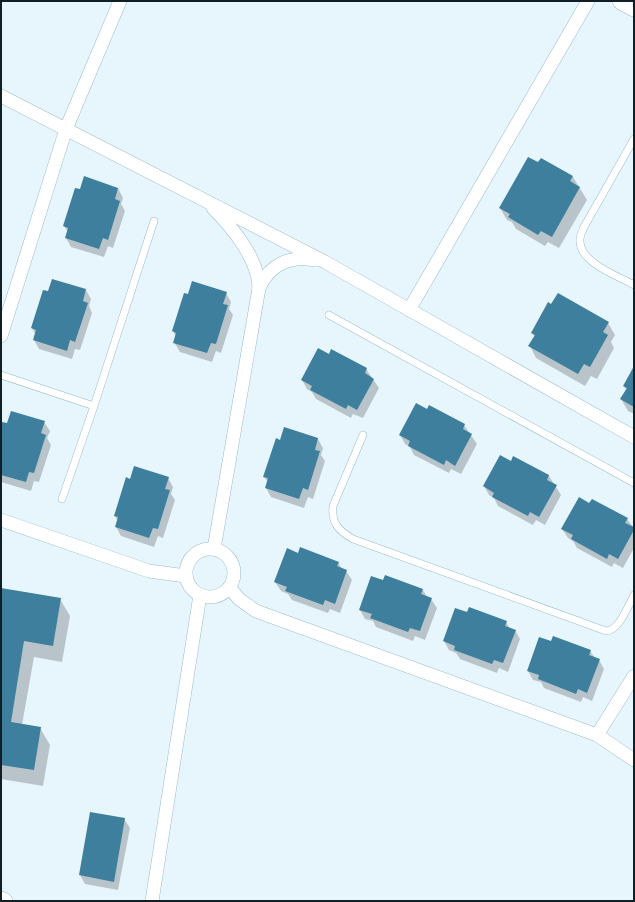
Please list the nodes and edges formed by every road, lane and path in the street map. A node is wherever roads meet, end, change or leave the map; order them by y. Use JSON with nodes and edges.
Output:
{"nodes":[{"id":1,"x":120,"y":1,"type":"edge"},
{"id":2,"x":588,"y":1,"type":"edge"},
{"id":3,"x":621,"y":1,"type":"edge"},
{"id":4,"x":634,"y":8,"type":"edge"},
{"id":5,"x":1,"y":96,"type":"edge"},
{"id":6,"x":66,"y":129,"type":"junction"},
{"id":7,"x":634,"y":139,"type":"edge"},
{"id":8,"x":202,"y":198,"type":"junction"},
{"id":9,"x":154,"y":221,"type":"dead end"},
{"id":10,"x":325,"y":262,"type":"junction"},
{"id":11,"x":634,"y":285,"type":"edge"},
{"id":12,"x":259,"y":288,"type":"junction"},
{"id":13,"x":409,"y":310,"type":"junction"},
{"id":14,"x":329,"y":314,"type":"dead end"},
{"id":15,"x":1,"y":336,"type":"edge"},
{"id":16,"x":1,"y":375,"type":"edge"},
{"id":17,"x":94,"y":406,"type":"junction"},
{"id":18,"x":363,"y":435,"type":"dead end"},
{"id":19,"x":634,"y":437,"type":"edge"},
{"id":20,"x":634,"y":483,"type":"edge"},
{"id":21,"x":62,"y":499,"type":"dead end"},
{"id":22,"x":1,"y":520,"type":"edge"},
{"id":23,"x":214,"y":549,"type":"junction"},
{"id":24,"x":186,"y":576,"type":"junction"},
{"id":25,"x":230,"y":588,"type":"junction"},
{"id":26,"x":634,"y":595,"type":"edge"},
{"id":27,"x":200,"y":596,"type":"junction"},
{"id":28,"x":634,"y":676,"type":"edge"},
{"id":29,"x":597,"y":735,"type":"junction"},
{"id":30,"x":634,"y":760,"type":"edge"},
{"id":31,"x":1,"y":900,"type":"edge"},
{"id":32,"x":4,"y":901,"type":"edge"},
{"id":33,"x":152,"y":901,"type":"edge"}],
"edges":[{"from":1,"to":6,"type":"street"},
{"from":2,"to":13,"type":"street"},
{"from":3,"to":4,"type":"street"},
{"from":5,"to":6,"type":"street"},
{"from":6,"to":8,"type":"street"},
{"from":6,"to":15,"type":"street"},
{"from":7,"to":11,"type":"lane"},
{"from":8,"to":10,"type":"street"},
{"from":8,"to":12,"type":"street"},
{"from":9,"to":17,"type":"lane"},
{"from":10,"to":12,"type":"street"},
{"from":10,"to":13,"type":"street"},
{"from":12,"to":23,"type":"street"},
{"from":13,"to":19,"type":"street"},
{"from":14,"to":20,"type":"lane"},
{"from":16,"to":17,"type":"lane"},
{"from":17,"to":21,"type":"lane"},
{"from":18,"to":26,"type":"lane"},
{"from":22,"to":24,"type":"street"},
{"from":23,"to":24,"type":"street"},
{"from":23,"to":25,"type":"street"},
{"from":24,"to":27,"type":"street"},
{"from":25,"to":27,"type":"street"},
{"from":25,"to":29,"type":"street"},
{"from":27,"to":33,"type":"street"},
{"from":28,"to":29,"type":"street"},
{"from":29,"to":30,"type":"street"},
{"from":31,"to":32,"type":"street"}]}
